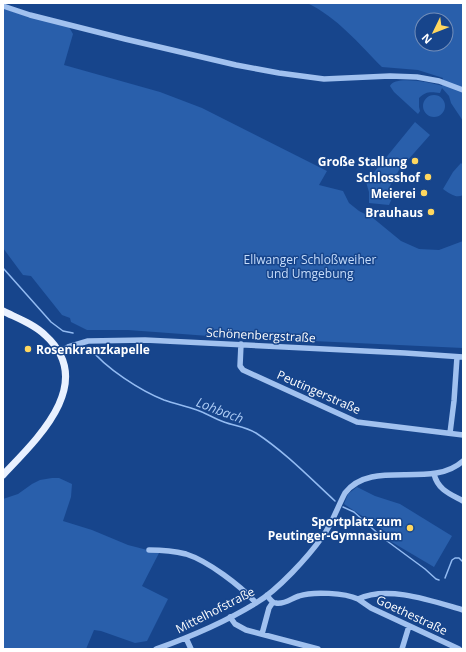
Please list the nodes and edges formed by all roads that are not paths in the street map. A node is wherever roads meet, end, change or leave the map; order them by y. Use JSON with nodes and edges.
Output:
{"nodes":[{"id":1,"x":3,"y":6,"type":"edge"},
{"id":2,"x":463,"y":90,"type":"edge"},
{"id":3,"x":3,"y":311,"type":"edge"},
{"id":4,"x":241,"y":344,"type":"junction"},
{"id":5,"x":60,"y":352,"type":"junction"},
{"id":6,"x":460,"y":357,"type":"edge"},
{"id":7,"x":450,"y":434,"type":"junction"},
{"id":8,"x":463,"y":435,"type":"edge"},
{"id":9,"x":463,"y":461,"type":"edge"},
{"id":10,"x":434,"y":474,"type":"junction"},
{"id":11,"x":3,"y":475,"type":"edge"},
{"id":12,"x":463,"y":501,"type":"edge"},
{"id":13,"x":149,"y":550,"type":"dead end"},
{"id":14,"x":267,"y":595,"type":"junction"},
{"id":15,"x":358,"y":598,"type":"junction"},
{"id":16,"x":273,"y":602,"type":"junction"},
{"id":17,"x":256,"y":603,"type":"junction"},
{"id":18,"x":463,"y":610,"type":"edge"},
{"id":19,"x":230,"y":617,"type":"junction"},
{"id":20,"x":409,"y":626,"type":"junction"},
{"id":21,"x":262,"y":634,"type":"junction"},
{"id":22,"x":186,"y":638,"type":"junction"},
{"id":23,"x":156,"y":649,"type":"edge"},
{"id":24,"x":192,"y":649,"type":"edge"},
{"id":25,"x":318,"y":649,"type":"edge"},
{"id":26,"x":402,"y":649,"type":"edge"},
{"id":27,"x":459,"y":649,"type":"edge"}],
"edges":[{"from":1,"to":2,"type":"street"},
{"from":3,"to":5,"type":"main road"},
{"from":4,"to":5,"type":"street","name":"Schönenbergstraße"},
{"from":4,"to":6,"type":"street","name":"Schönenbergstraße"},
{"from":4,"to":7,"type":"street","name":"Peutingerstraße"},
{"from":5,"to":11,"type":"main road"},
{"from":6,"to":7,"type":"street"},
{"from":7,"to":8,"type":"street","name":"Peutingerstraße"},
{"from":9,"to":10,"type":"street","name":"Mittelhofstraße"},
{"from":10,"to":12,"type":"street"},
{"from":10,"to":14,"type":"street","name":"Mittelhofstraße"},
{"from":13,"to":17,"type":"street"},
{"from":14,"to":16,"type":"street"},
{"from":14,"to":17,"type":"street","name":"Mittelhofstraße"},
{"from":15,"to":16,"type":"street"},
{"from":15,"to":18,"type":"street"},
{"from":15,"to":20,"type":"street","name":"Goethestraße"},
{"from":16,"to":21,"type":"street"},
{"from":17,"to":19,"type":"street","name":"Mittelhofstraße"},
{"from":19,"to":21,"type":"street"},
{"from":19,"to":22,"type":"street","name":"Mittelhofstraße"},
{"from":20,"to":26,"type":"street"},
{"from":20,"to":27,"type":"street","name":"Goethestraße"},
{"from":21,"to":25,"type":"street"},
{"from":22,"to":23,"type":"street","name":"Mittelhofstraße"},
{"from":22,"to":24,"type":"street"}]}
